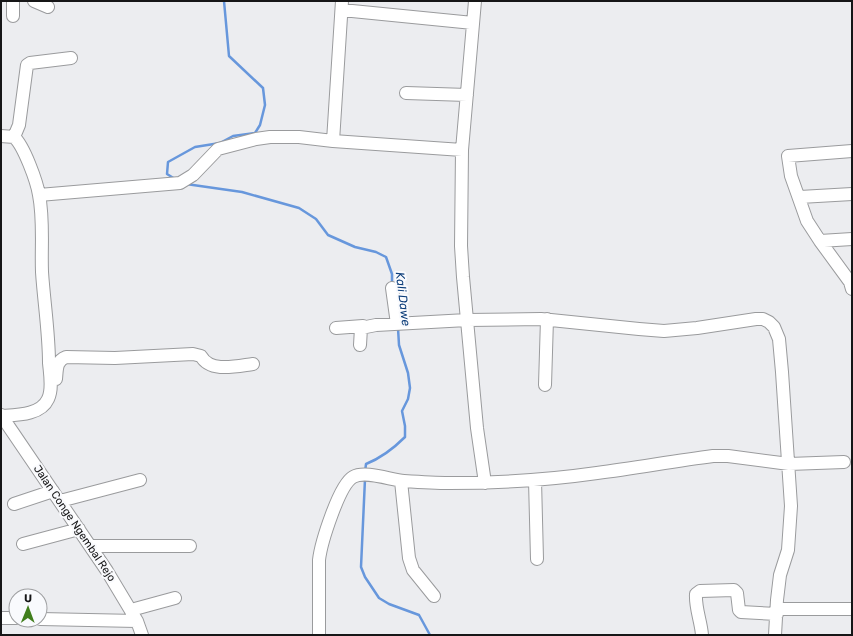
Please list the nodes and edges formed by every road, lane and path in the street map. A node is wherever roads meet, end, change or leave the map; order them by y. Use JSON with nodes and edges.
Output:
{"nodes":[{"id":1,"x":13,"y":1,"type":"edge"},
{"id":2,"x":34,"y":1,"type":"edge"},
{"id":3,"x":475,"y":1,"type":"edge"},
{"id":4,"x":342,"y":6,"type":"edge"},
{"id":5,"x":48,"y":7,"type":"dead end"},
{"id":6,"x":12,"y":16,"type":"dead end"},
{"id":7,"x":473,"y":23,"type":"junction"},
{"id":8,"x":71,"y":58,"type":"dead end"},
{"id":9,"x":406,"y":93,"type":"dead end"},
{"id":10,"x":467,"y":95,"type":"junction"},
{"id":11,"x":1,"y":136,"type":"edge"},
{"id":12,"x":14,"y":137,"type":"junction"},
{"id":13,"x":333,"y":141,"type":"junction"},
{"id":14,"x":462,"y":150,"type":"junction"},
{"id":15,"x":852,"y":151,"type":"edge"},
{"id":16,"x":852,"y":194,"type":"edge"},
{"id":17,"x":40,"y":195,"type":"junction"},
{"id":18,"x":800,"y":197,"type":"junction"},
{"id":19,"x":852,"y":239,"type":"edge"},
{"id":20,"x":820,"y":241,"type":"junction"},
{"id":21,"x":851,"y":284,"type":"edge"},
{"id":22,"x":392,"y":288,"type":"dead end"},
{"id":23,"x":547,"y":319,"type":"junction"},
{"id":24,"x":467,"y":320,"type":"junction"},
{"id":25,"x":397,"y":324,"type":"junction"},
{"id":26,"x":363,"y":326,"type":"junction"},
{"id":27,"x":336,"y":328,"type":"dead end"},
{"id":28,"x":360,"y":345,"type":"dead end"},
{"id":29,"x":253,"y":364,"type":"dead end"},
{"id":30,"x":545,"y":385,"type":"dead end"},
{"id":31,"x":50,"y":394,"type":"junction"},
{"id":32,"x":1,"y":416,"type":"edge"},
{"id":33,"x":844,"y":462,"type":"dead end"},
{"id":34,"x":789,"y":464,"type":"junction"},
{"id":35,"x":140,"y":480,"type":"dead end"},
{"id":36,"x":535,"y":480,"type":"junction"},
{"id":37,"x":401,"y":481,"type":"junction"},
{"id":38,"x":485,"y":483,"type":"junction"},
{"id":39,"x":56,"y":496,"type":"junction"},
{"id":40,"x":14,"y":504,"type":"dead end"},
{"id":41,"x":79,"y":529,"type":"junction"},
{"id":42,"x":23,"y":544,"type":"dead end"},
{"id":43,"x":90,"y":546,"type":"junction"},
{"id":44,"x":190,"y":546,"type":"dead end"},
{"id":45,"x":537,"y":559,"type":"dead end"},
{"id":46,"x":434,"y":596,"type":"dead end"},
{"id":47,"x":175,"y":598,"type":"dead end"},
{"id":48,"x":852,"y":609,"type":"edge"},
{"id":49,"x":777,"y":611,"type":"junction"},
{"id":50,"x":134,"y":616,"type":"junction"},
{"id":51,"x":48,"y":619,"type":"edge"},
{"id":52,"x":142,"y":635,"type":"edge"},
{"id":53,"x":319,"y":635,"type":"edge"},
{"id":54,"x":702,"y":635,"type":"edge"},
{"id":55,"x":775,"y":635,"type":"edge"}],
"edges":[{"from":1,"to":6,"type":"street"},
{"from":2,"to":5,"type":"street"},
{"from":3,"to":7,"type":"street"},
{"from":4,"to":7,"type":"street"},
{"from":4,"to":13,"type":"street"},
{"from":7,"to":10,"type":"street"},
{"from":8,"to":12,"type":"street"},
{"from":9,"to":10,"type":"street"},
{"from":10,"to":14,"type":"street"},
{"from":11,"to":12,"type":"street"},
{"from":12,"to":17,"type":"street"},
{"from":13,"to":14,"type":"street"},
{"from":13,"to":17,"type":"street"},
{"from":14,"to":24,"type":"street"},
{"from":15,"to":18,"type":"street"},
{"from":16,"to":18,"type":"street"},
{"from":17,"to":31,"type":"street"},
{"from":18,"to":20,"type":"street"},
{"from":19,"to":20,"type":"street"},
{"from":20,"to":21,"type":"street"},
{"from":22,"to":25,"type":"street"},
{"from":23,"to":24,"type":"street"},
{"from":23,"to":30,"type":"street"},
{"from":23,"to":34,"type":"street"},
{"from":24,"to":25,"type":"street"},
{"from":24,"to":38,"type":"street"},
{"from":25,"to":26,"type":"street"},
{"from":26,"to":27,"type":"street"},
{"from":26,"to":28,"type":"street"},
{"from":29,"to":31,"type":"street"},
{"from":31,"to":32,"type":"street"},
{"from":32,"to":39,"type":"street","name":"Jalan Conge Ngembal Rejo"},
{"from":33,"to":34,"type":"street"},
{"from":34,"to":36,"type":"street"},
{"from":34,"to":49,"type":"street"},
{"from":35,"to":39,"type":"street"},
{"from":36,"to":38,"type":"street"},
{"from":36,"to":45,"type":"street"},
{"from":37,"to":38,"type":"street"},
{"from":37,"to":46,"type":"street"},
{"from":37,"to":53,"type":"street"},
{"from":39,"to":40,"type":"street"},
{"from":39,"to":41,"type":"street","name":"Jalan Conge Ngembal Rejo"},
{"from":41,"to":42,"type":"street"},
{"from":41,"to":43,"type":"street","name":"Jalan Conge Ngembal Rejo"},
{"from":43,"to":44,"type":"street"},
{"from":43,"to":50,"type":"street","name":"Jalan Conge Ngembal Rejo"},
{"from":47,"to":50,"type":"street"},
{"from":48,"to":49,"type":"street"},
{"from":49,"to":54,"type":"street"},
{"from":49,"to":55,"type":"street"},
{"from":50,"to":51,"type":"street"},
{"from":50,"to":52,"type":"street","name":"Jalan Conge Ngembal Rejo"}]}
